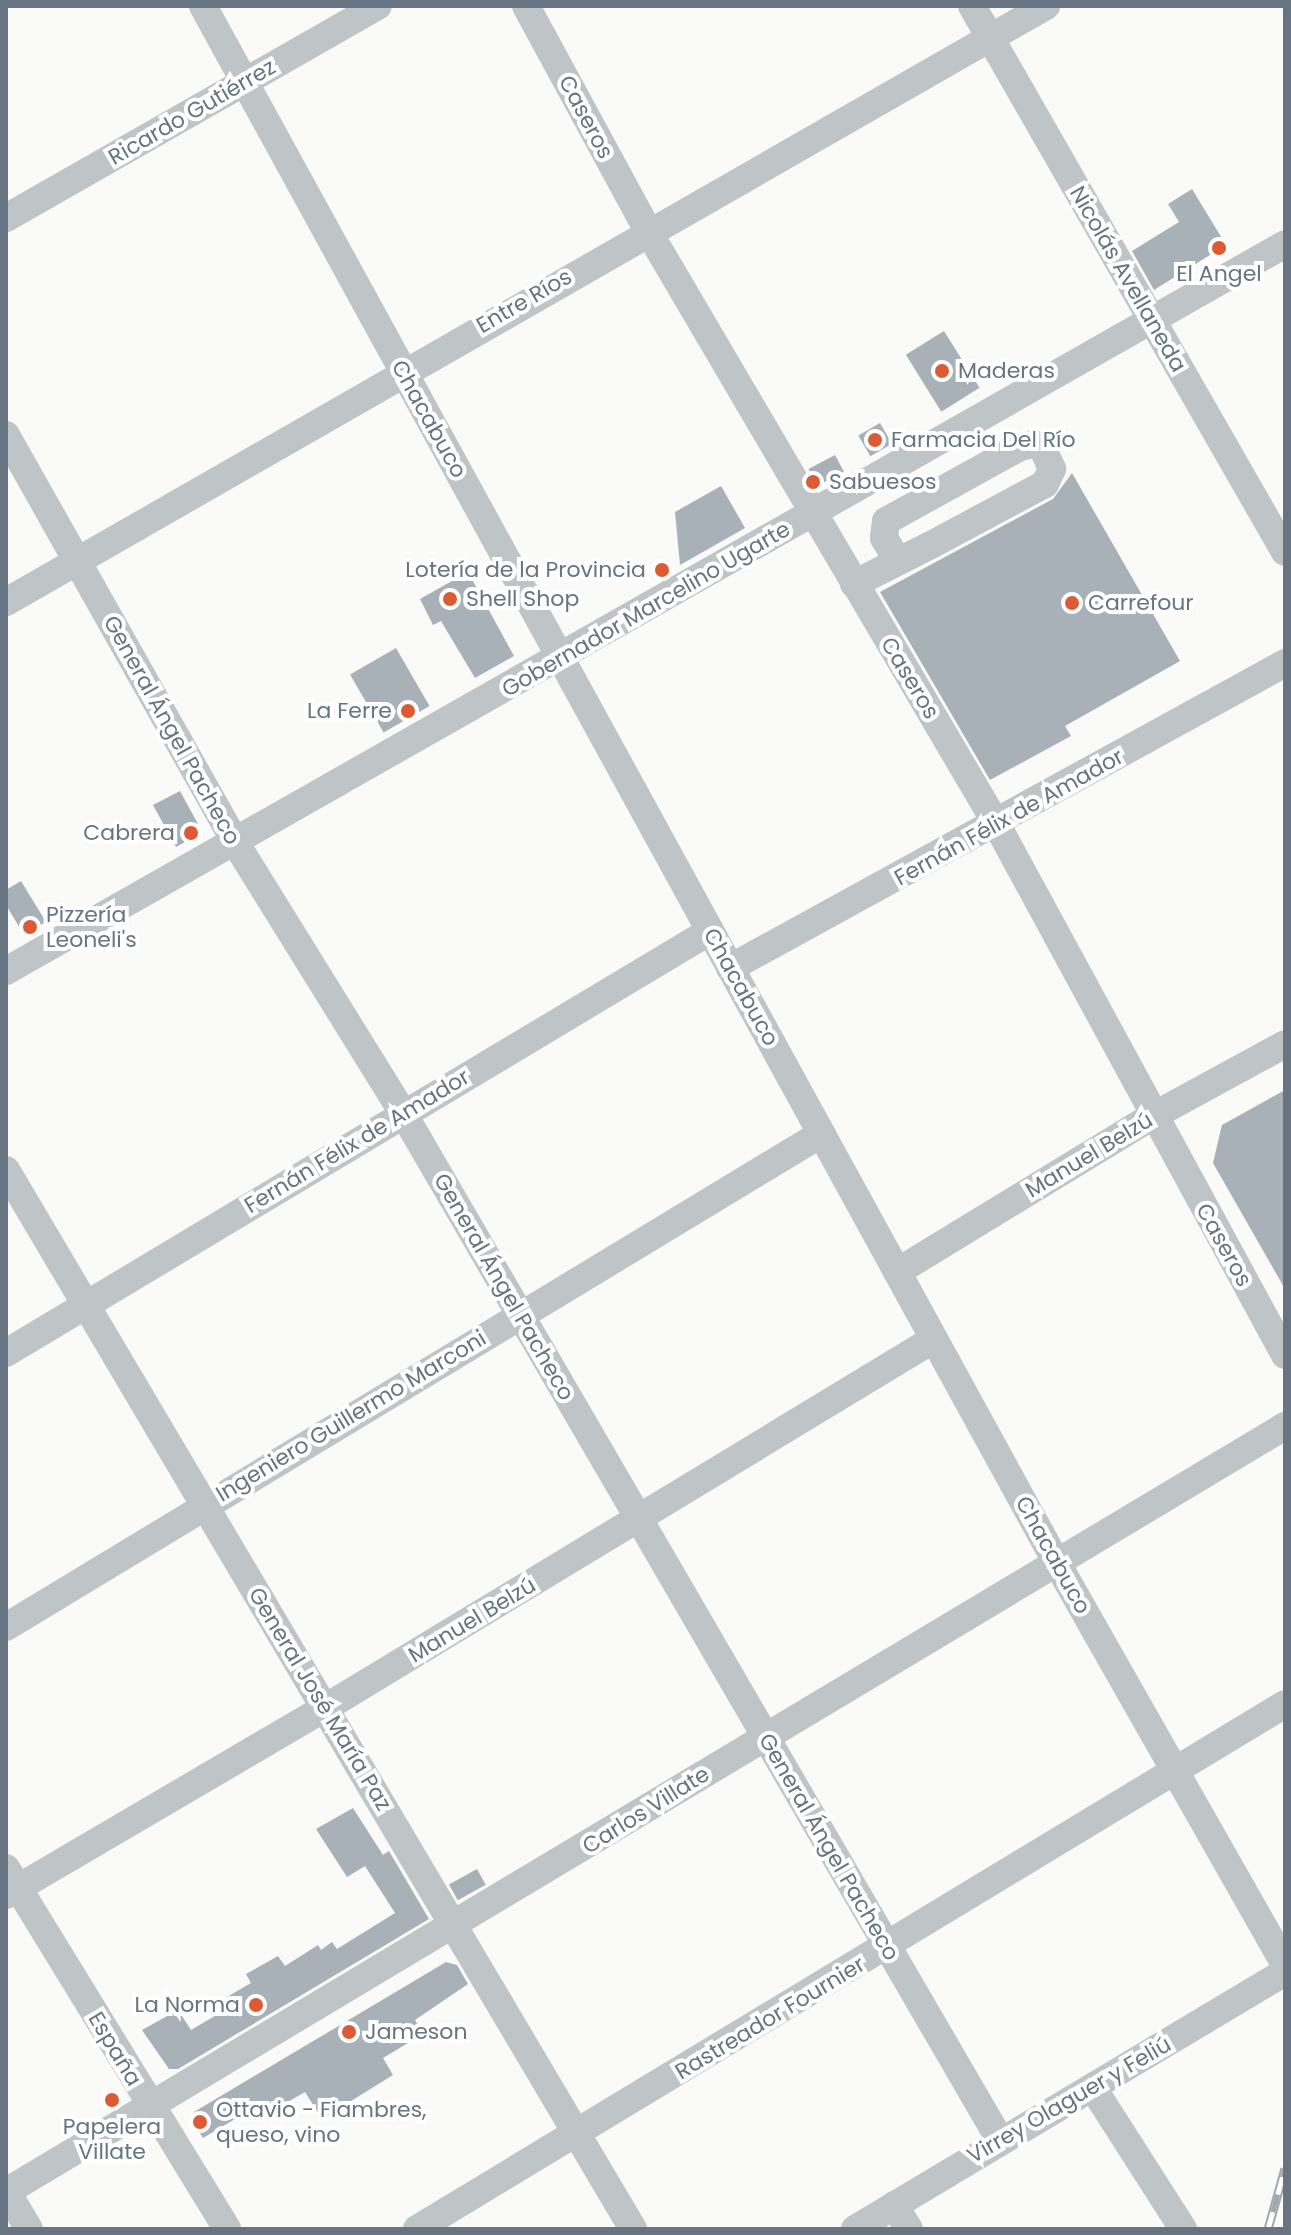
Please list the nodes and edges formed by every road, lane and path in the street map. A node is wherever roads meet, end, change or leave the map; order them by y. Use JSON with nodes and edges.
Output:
{"nodes":[{"id":1,"x":203,"y":6,"type":"edge"},
{"id":2,"x":378,"y":6,"type":"edge"},
{"id":3,"x":526,"y":6,"type":"edge"},
{"id":4,"x":972,"y":6,"type":"edge"},
{"id":5,"x":1046,"y":6,"type":"edge"},
{"id":6,"x":991,"y":37,"type":"junction"},
{"id":7,"x":244,"y":83,"type":"junction"},
{"id":8,"x":6,"y":218,"type":"edge"},
{"id":9,"x":648,"y":231,"type":"junction"},
{"id":10,"x":1285,"y":244,"type":"edge"},
{"id":11,"x":1152,"y":321,"type":"junction"},
{"id":12,"x":402,"y":370,"type":"junction"},
{"id":13,"x":6,"y":435,"type":"edge"},
{"id":14,"x":813,"y":514,"type":"junction"},
{"id":15,"x":1285,"y":552,"type":"edge"},
{"id":16,"x":77,"y":561,"type":"junction"},
{"id":17,"x":898,"y":561,"type":"junction"},
{"id":18,"x":854,"y":584,"type":"junction"},
{"id":19,"x":6,"y":602,"type":"edge"},
{"id":20,"x":560,"y":657,"type":"junction"},
{"id":21,"x":1285,"y":663,"type":"edge"},
{"id":22,"x":997,"y":825,"type":"junction"},
{"id":23,"x":235,"y":842,"type":"junction"},
{"id":24,"x":710,"y":931,"type":"junction"},
{"id":25,"x":730,"y":968,"type":"junction"},
{"id":26,"x":6,"y":971,"type":"edge"},
{"id":27,"x":1285,"y":1044,"type":"edge"},
{"id":28,"x":403,"y":1113,"type":"junction"},
{"id":29,"x":1153,"y":1116,"type":"junction"},
{"id":30,"x":821,"y":1134,"type":"junction"},
{"id":31,"x":6,"y":1170,"type":"edge"},
{"id":32,"x":897,"y":1272,"type":"junction"},
{"id":33,"x":87,"y":1304,"type":"junction"},
{"id":34,"x":520,"y":1313,"type":"junction"},
{"id":35,"x":934,"y":1339,"type":"junction"},
{"id":36,"x":6,"y":1353,"type":"edge"},
{"id":37,"x":1285,"y":1355,"type":"edge"},
{"id":38,"x":1285,"y":1426,"type":"edge"},
{"id":39,"x":206,"y":1505,"type":"junction"},
{"id":40,"x":639,"y":1518,"type":"junction"},
{"id":41,"x":1058,"y":1565,"type":"junction"},
{"id":42,"x":6,"y":1627,"type":"edge"},
{"id":43,"x":1285,"y":1704,"type":"edge"},
{"id":44,"x":325,"y":1708,"type":"junction"},
{"id":45,"x":765,"y":1737,"type":"junction"},
{"id":46,"x":1175,"y":1771,"type":"junction"},
{"id":47,"x":10,"y":1883,"type":"edge"},
{"id":48,"x":456,"y":1924,"type":"junction"},
{"id":49,"x":888,"y":1947,"type":"junction"},
{"id":50,"x":1285,"y":1965,"type":"edge"},
{"id":51,"x":1285,"y":1972,"type":"edge"},
{"id":52,"x":1093,"y":2088,"type":"junction"},
{"id":53,"x":148,"y":2104,"type":"junction"},
{"id":54,"x":578,"y":2136,"type":"junction"},
{"id":55,"x":1000,"y":2140,"type":"junction"},
{"id":56,"x":6,"y":2192,"type":"edge"},
{"id":57,"x":894,"y":2205,"type":"junction"},
{"id":58,"x":29,"y":2229,"type":"edge"},
{"id":59,"x":227,"y":2229,"type":"edge"},
{"id":60,"x":417,"y":2229,"type":"edge"},
{"id":61,"x":633,"y":2229,"type":"edge"},
{"id":62,"x":855,"y":2229,"type":"edge"},
{"id":63,"x":909,"y":2229,"type":"edge"},
{"id":64,"x":1183,"y":2229,"type":"edge"}],
"edges":[{"from":1,"to":7,"type":"street","name":"Chacabuco"},
{"from":2,"to":7,"type":"street","name":"Ricardo Gutiérrez"},
{"from":3,"to":9,"type":"street","name":"Caseros"},
{"from":4,"to":6,"type":"street","name":"Nicolás Avellaneda"},
{"from":5,"to":6,"type":"street","name":"Entre Ríos"},
{"from":6,"to":9,"type":"street","name":"Entre Ríos"},
{"from":6,"to":11,"type":"street","name":"Nicolás Avellaneda"},
{"from":7,"to":8,"type":"street","name":"Ricardo Gutiérrez"},
{"from":7,"to":12,"type":"street","name":"Chacabuco"},
{"from":9,"to":12,"type":"street","name":"Entre Ríos"},
{"from":9,"to":14,"type":"street","name":"Caseros"},
{"from":10,"to":11,"type":"street","name":"Gobernador Marcelino Ugarte"},
{"from":11,"to":14,"type":"street","name":"Gobernador Marcelino Ugarte"},
{"from":11,"to":15,"type":"street","name":"Nicolás Avellaneda"},
{"from":12,"to":16,"type":"street","name":"Entre Ríos"},
{"from":12,"to":20,"type":"street","name":"Chacabuco"},
{"from":13,"to":16,"type":"street","name":"General Ángel Pacheco"},
{"from":14,"to":18,"type":"street","name":"Caseros"},
{"from":14,"to":20,"type":"street","name":"Gobernador Marcelino Ugarte"},
{"from":16,"to":19,"type":"street","name":"Entre Ríos"},
{"from":16,"to":23,"type":"street","name":"General Ángel Pacheco"},
{"from":17,"to":17,"type":"street"},
{"from":17,"to":18,"type":"street"},
{"from":18,"to":22,"type":"street","name":"Caseros"},
{"from":20,"to":23,"type":"street","name":"Gobernador Marcelino Ugarte"},
{"from":20,"to":24,"type":"street","name":"Chacabuco"},
{"from":21,"to":22,"type":"street","name":"Fernán Félix de Amador"},
{"from":22,"to":25,"type":"street","name":"Fernán Félix de Amador"},
{"from":22,"to":29,"type":"street","name":"Caseros"},
{"from":23,"to":26,"type":"street","name":"Gobernador Marcelino Ugarte"},
{"from":23,"to":28,"type":"street","name":"General Ángel Pacheco"},
{"from":24,"to":25,"type":"street","name":"Chacabuco"},
{"from":24,"to":28,"type":"street","name":"Fernán Félix de Amador"},
{"from":25,"to":30,"type":"street","name":"Chacabuco"},
{"from":27,"to":29,"type":"street","name":"Manuel Belzú"},
{"from":28,"to":33,"type":"street","name":"Fernán Félix de Amador"},
{"from":28,"to":34,"type":"street","name":"General Ángel Pacheco"},
{"from":29,"to":32,"type":"street","name":"Manuel Belzú"},
{"from":29,"to":37,"type":"street","name":"Caseros"},
{"from":30,"to":32,"type":"street","name":"Chacabuco"},
{"from":30,"to":34,"type":"street","name":"Ingeniero Guillermo Marconi"},
{"from":31,"to":33,"type":"street","name":"General José María Paz"},
{"from":32,"to":35,"type":"street","name":"Chacabuco"},
{"from":33,"to":36,"type":"street","name":"Fernán Félix de Amador"},
{"from":33,"to":39,"type":"street","name":"General José María Paz"},
{"from":34,"to":39,"type":"street","name":"Ingeniero Guillermo Marconi"},
{"from":34,"to":40,"type":"street","name":"General Ángel Pacheco"},
{"from":35,"to":40,"type":"street","name":"Manuel Belzú"},
{"from":35,"to":41,"type":"street","name":"Chacabuco"},
{"from":38,"to":41,"type":"street","name":"Carlos Villate"},
{"from":39,"to":42,"type":"street","name":"Ingeniero Guillermo Marconi"},
{"from":39,"to":44,"type":"street","name":"General José María Paz"},
{"from":40,"to":44,"type":"street","name":"Manuel Belzú"},
{"from":40,"to":45,"type":"street","name":"General Ángel Pacheco"},
{"from":41,"to":45,"type":"street","name":"Carlos Villate"},
{"from":41,"to":46,"type":"street","name":"Chacabuco"},
{"from":43,"to":46,"type":"street","name":"Rastreador Fournier"},
{"from":44,"to":47,"type":"street","name":"Manuel Belzú"},
{"from":44,"to":48,"type":"street","name":"General José María Paz"},
{"from":45,"to":48,"type":"street","name":"Carlos Villate"},
{"from":45,"to":49,"type":"street","name":"General Ángel Pacheco"},
{"from":46,"to":49,"type":"street","name":"Rastreador Fournier"},
{"from":46,"to":50,"type":"street","name":"Chacabuco"},
{"from":47,"to":53,"type":"street","name":"España"},
{"from":48,"to":53,"type":"street","name":"Carlos Villate"},
{"from":48,"to":54,"type":"street","name":"General José María Paz"},
{"from":49,"to":54,"type":"street","name":"Rastreador Fournier"},
{"from":49,"to":55,"type":"street","name":"General Ángel Pacheco"},
{"from":51,"to":52,"type":"street","name":"Virrey Olaguer y Feliú"},
{"from":52,"to":55,"type":"street","name":"Virrey Olaguer y Feliú"},
{"from":52,"to":64,"type":"street"},
{"from":53,"to":56,"type":"street","name":"Carlos Villate"},
{"from":53,"to":59,"type":"street","name":"España"},
{"from":54,"to":60,"type":"street","name":"Rastreador Fournier"},
{"from":54,"to":61,"type":"street","name":"General José María Paz"},
{"from":55,"to":57,"type":"street","name":"Virrey Olaguer y Feliú"},
{"from":56,"to":58,"type":"street"},
{"from":57,"to":62,"type":"street","name":"Virrey Olaguer y Feliú"},
{"from":57,"to":63,"type":"street"}]}
